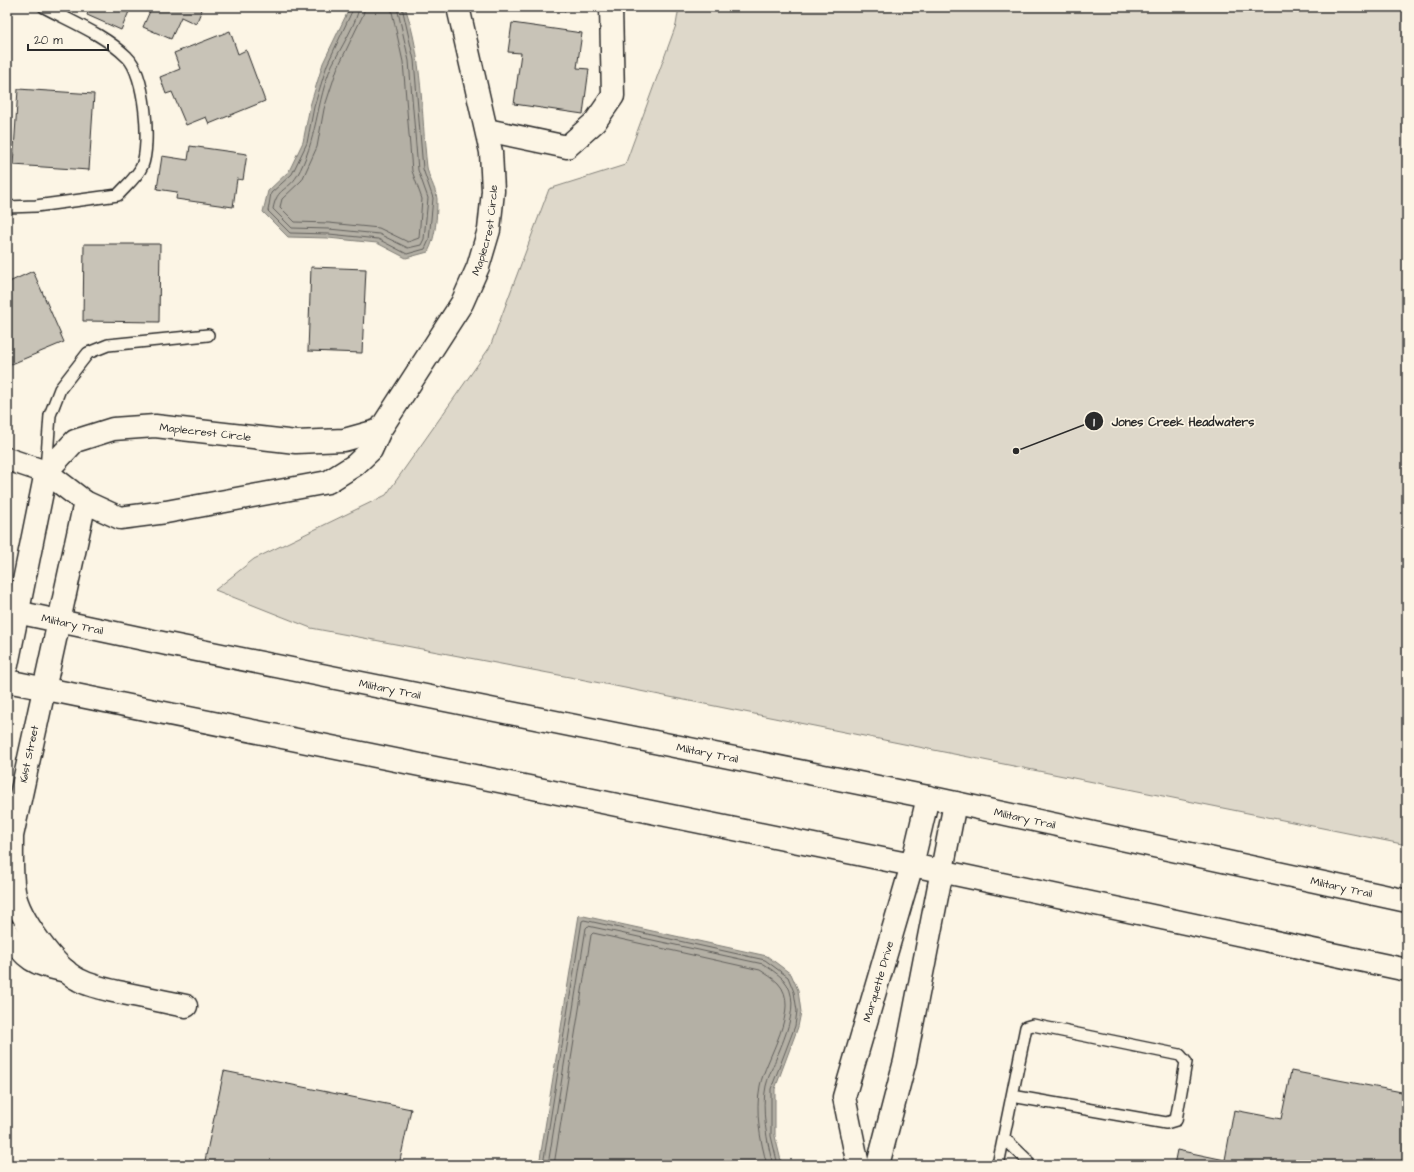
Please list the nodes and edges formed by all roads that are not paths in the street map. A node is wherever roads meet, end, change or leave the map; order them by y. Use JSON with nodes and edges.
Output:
{"nodes":[{"id":1,"x":44,"y":7,"type":"edge"},
{"id":2,"x":458,"y":7,"type":"edge"},
{"id":3,"x":611,"y":7,"type":"edge"},
{"id":4,"x":487,"y":130,"type":"junction"},
{"id":5,"x":7,"y":207,"type":"edge"},
{"id":6,"x":208,"y":335,"type":"dead end"},
{"id":7,"x":380,"y":430,"type":"junction"},
{"id":8,"x":7,"y":459,"type":"edge"},
{"id":9,"x":46,"y":472,"type":"junction"},
{"id":10,"x":85,"y":502,"type":"junction"},
{"id":11,"x":12,"y":611,"type":"edge"},
{"id":12,"x":60,"y":620,"type":"junction"},
{"id":13,"x":7,"y":665,"type":"edge"},
{"id":14,"x":7,"y":681,"type":"edge"},
{"id":15,"x":44,"y":688,"type":"junction"},
{"id":16,"x":928,"y":797,"type":"junction"},
{"id":17,"x":955,"y":803,"type":"junction"},
{"id":18,"x":912,"y":865,"type":"junction"},
{"id":19,"x":942,"y":871,"type":"junction"},
{"id":20,"x":1407,"y":900,"type":"edge"},
{"id":21,"x":7,"y":932,"type":"edge"},
{"id":22,"x":1407,"y":970,"type":"edge"},
{"id":23,"x":66,"y":972,"type":"junction"},
{"id":24,"x":186,"y":1006,"type":"dead end"},
{"id":25,"x":1012,"y":1096,"type":"junction"},
{"id":26,"x":1004,"y":1138,"type":"junction"},
{"id":27,"x":858,"y":1165,"type":"edge"},
{"id":28,"x":878,"y":1165,"type":"edge"},
{"id":29,"x":998,"y":1165,"type":"edge"},
{"id":30,"x":1029,"y":1165,"type":"edge"}],
"edges":[{"from":1,"to":5,"type":"lane"},
{"from":2,"to":4,"type":"street","name":"Maplecrest Circle"},
{"from":3,"to":4,"type":"street"},
{"from":4,"to":7,"type":"street","name":"Maplecrest Circle"},
{"from":6,"to":9,"type":"lane"},
{"from":7,"to":9,"type":"street","name":"Maplecrest Circle"},
{"from":7,"to":10,"type":"street","name":"Maplecrest Circle"},
{"from":8,"to":9,"type":"street","name":"Maplecrest Circle"},
{"from":9,"to":10,"type":"street","name":"Maplecrest Circle"},
{"from":9,"to":11,"type":"street"},
{"from":10,"to":12,"type":"street"},
{"from":11,"to":12,"type":"street","name":"Military Trail"},
{"from":11,"to":13,"type":"street"},
{"from":12,"to":15,"type":"street"},
{"from":12,"to":16,"type":"street","name":"Military Trail"},
{"from":14,"to":15,"type":"street"},
{"from":15,"to":18,"type":"street"},
{"from":15,"to":23,"type":"street","name":"161st Street"},
{"from":16,"to":17,"type":"street","name":"Military Trail"},
{"from":16,"to":18,"type":"street","name":"Marquette Drive"},
{"from":17,"to":19,"type":"street"},
{"from":17,"to":20,"type":"street","name":"Military Trail"},
{"from":18,"to":19,"type":"street"},
{"from":18,"to":27,"type":"street","name":"Marquette Drive"},
{"from":19,"to":22,"type":"street"},
{"from":19,"to":28,"type":"street"},
{"from":21,"to":23,"type":"street","name":"161st Street"},
{"from":23,"to":24,"type":"street","name":"161st Street"},
{"from":25,"to":25,"type":"lane"},
{"from":25,"to":26,"type":"lane"},
{"from":26,"to":29,"type":"lane"},
{"from":26,"to":30,"type":"lane"}]}
